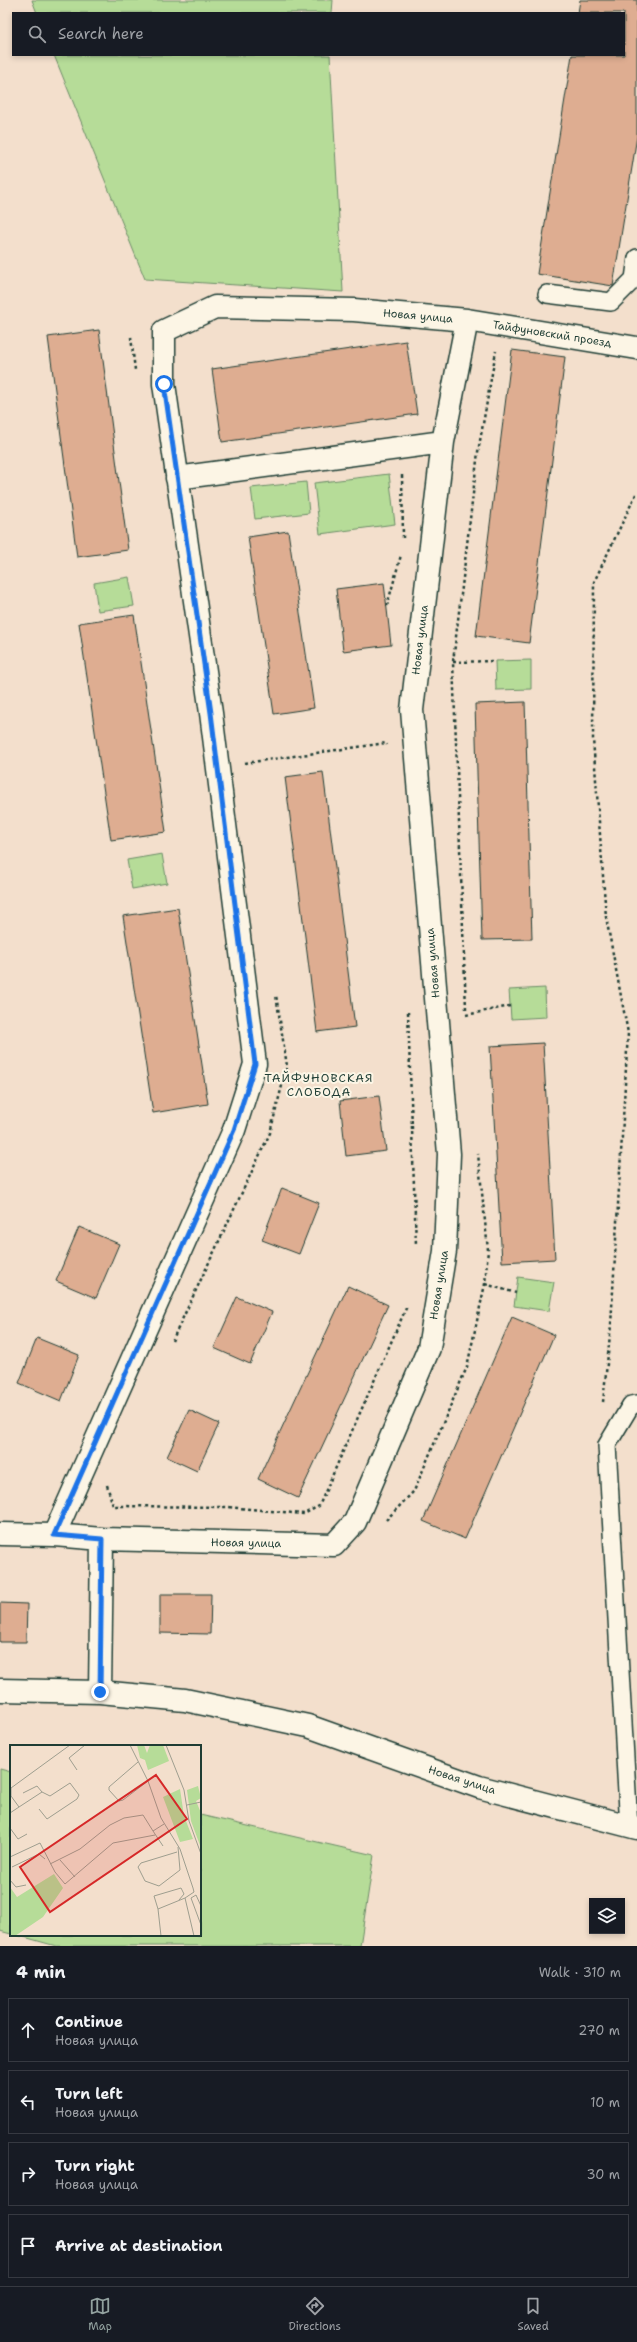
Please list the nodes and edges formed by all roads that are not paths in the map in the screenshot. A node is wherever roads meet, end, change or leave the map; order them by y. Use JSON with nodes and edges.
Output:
{"nodes":[{"id":1,"x":637,"y":258,"type":"edge"},
{"id":2,"x":547,"y":294,"type":"dead end"},
{"id":3,"x":467,"y":320,"type":"junction"},
{"id":4,"x":637,"y":348,"type":"edge"},
{"id":5,"x":443,"y":442,"type":"junction"},
{"id":6,"x":177,"y":478,"type":"junction"},
{"id":7,"x":637,"y":1404,"type":"edge"},
{"id":8,"x":0,"y":1534,"type":"edge"},
{"id":9,"x":54,"y":1535,"type":"junction"},
{"id":10,"x":102,"y":1539,"type":"junction"},
{"id":11,"x":0,"y":1690,"type":"edge"},
{"id":12,"x":100,"y":1692,"type":"junction"},
{"id":13,"x":633,"y":1827,"type":"edge"}],
"edges":[{"from":1,"to":2,"type":"lane"},
{"from":3,"to":4,"type":"street","name":"Тайфуновский проезд"},
{"from":3,"to":5,"type":"street","name":"Новая улица"},
{"from":3,"to":6,"type":"street","name":"Новая улица"},
{"from":5,"to":6,"type":"street"},
{"from":5,"to":10,"type":"street","name":"Новая улица"},
{"from":6,"to":9,"type":"street","name":"Новая улица"},
{"from":7,"to":13,"type":"lane"},
{"from":8,"to":9,"type":"street","name":"Новая улица"},
{"from":9,"to":10,"type":"street","name":"Новая улица"},
{"from":10,"to":12,"type":"street"},
{"from":11,"to":12,"type":"street","name":"Новая улица"},
{"from":12,"to":13,"type":"street","name":"Новая улица"}]}
